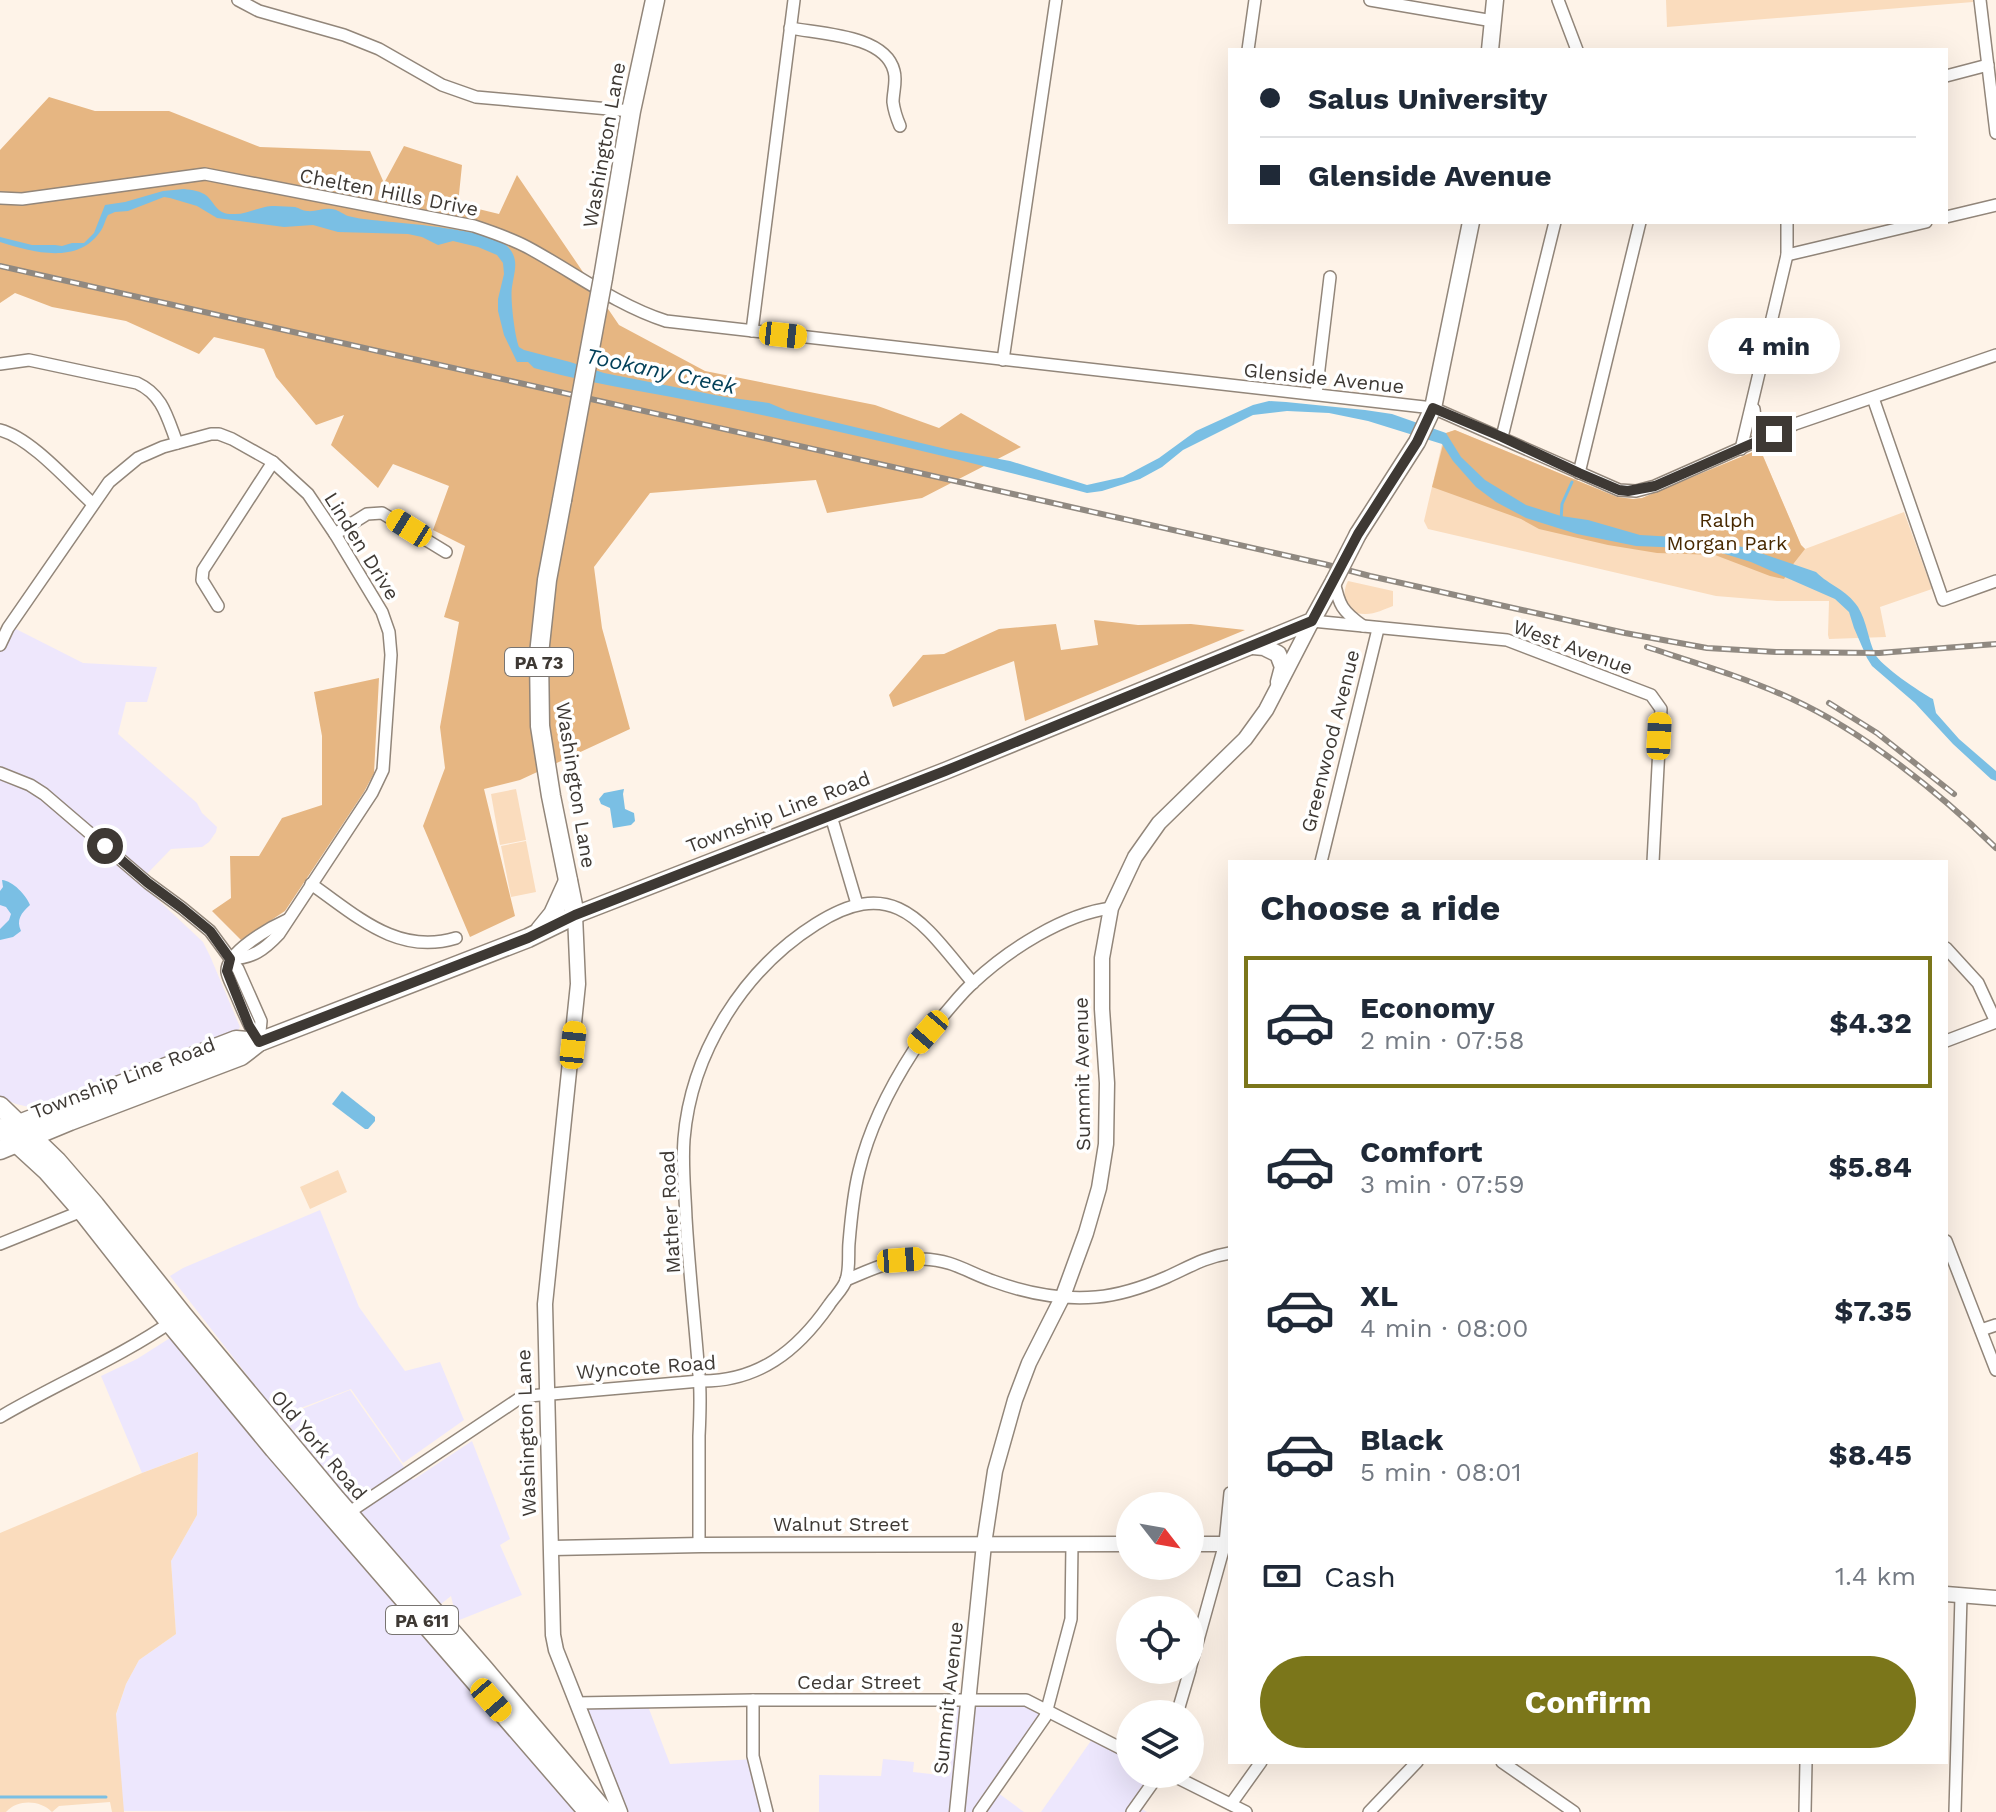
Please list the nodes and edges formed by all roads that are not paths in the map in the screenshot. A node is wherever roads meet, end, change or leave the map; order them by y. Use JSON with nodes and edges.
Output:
{"nodes":[{"id":1,"x":238,"y":0,"type":"edge"},
{"id":2,"x":655,"y":0,"type":"edge"},
{"id":3,"x":794,"y":0,"type":"edge"},
{"id":4,"x":1056,"y":0,"type":"edge"},
{"id":5,"x":1255,"y":0,"type":"edge"},
{"id":6,"x":1370,"y":0,"type":"edge"},
{"id":7,"x":1495,"y":0,"type":"edge"},
{"id":8,"x":1558,"y":0,"type":"edge"},
{"id":9,"x":1980,"y":0,"type":"edge"},
{"id":10,"x":1493,"y":21,"type":"junction"},
{"id":11,"x":790,"y":28,"type":"junction"},
{"id":12,"x":1248,"y":48,"type":"edge"},
{"id":13,"x":1490,"y":48,"type":"edge"},
{"id":14,"x":1576,"y":48,"type":"edge"},
{"id":15,"x":1988,"y":65,"type":"junction"},
{"id":16,"x":1948,"y":75,"type":"edge"},
{"id":17,"x":631,"y":111,"type":"junction"},
{"id":18,"x":900,"y":126,"type":"dead end"},
{"id":19,"x":1996,"y":133,"type":"edge"},
{"id":20,"x":0,"y":198,"type":"edge"},
{"id":21,"x":1996,"y":205,"type":"edge"},
{"id":22,"x":1948,"y":217,"type":"edge"},
{"id":23,"x":1471,"y":224,"type":"edge"},
{"id":24,"x":1555,"y":224,"type":"edge"},
{"id":25,"x":1640,"y":224,"type":"edge"},
{"id":26,"x":1787,"y":224,"type":"edge"},
{"id":27,"x":1918,"y":224,"type":"edge"},
{"id":28,"x":1787,"y":255,"type":"junction"},
{"id":29,"x":1330,"y":277,"type":"dead end"},
{"id":30,"x":752,"y":331,"type":"junction"},
{"id":31,"x":1996,"y":355,"type":"edge"},
{"id":32,"x":1003,"y":360,"type":"junction"},
{"id":33,"x":0,"y":364,"type":"edge"},
{"id":34,"x":1316,"y":394,"type":"junction"},
{"id":35,"x":1873,"y":398,"type":"junction"},
{"id":36,"x":1753,"y":400,"type":"junction"},
{"id":37,"x":1429,"y":416,"type":"junction"},
{"id":38,"x":0,"y":430,"type":"edge"},
{"id":39,"x":1774,"y":434,"type":"junction"},
{"id":40,"x":1502,"y":437,"type":"junction"},
{"id":41,"x":177,"y":443,"type":"junction"},
{"id":42,"x":1741,"y":449,"type":"junction"},
{"id":43,"x":273,"y":462,"type":"junction"},
{"id":44,"x":1579,"y":473,"type":"junction"},
{"id":45,"x":93,"y":504,"type":"junction"},
{"id":46,"x":335,"y":534,"type":"junction"},
{"id":47,"x":446,"y":552,"type":"dead end"},
{"id":48,"x":1334,"y":581,"type":"junction"},
{"id":49,"x":1996,"y":581,"type":"edge"},
{"id":50,"x":218,"y":606,"type":"dead end"},
{"id":51,"x":1312,"y":621,"type":"junction"},
{"id":52,"x":1363,"y":626,"type":"junction"},
{"id":53,"x":1378,"y":629,"type":"junction"},
{"id":54,"x":1,"y":638,"type":"edge"},
{"id":55,"x":1251,"y":646,"type":"junction"},
{"id":56,"x":1279,"y":682,"type":"junction"},
{"id":57,"x":0,"y":773,"type":"edge"},
{"id":58,"x":831,"y":816,"type":"junction"},
{"id":59,"x":1321,"y":860,"type":"edge"},
{"id":60,"x":1653,"y":860,"type":"edge"},
{"id":61,"x":568,"y":881,"type":"junction"},
{"id":62,"x":311,"y":884,"type":"junction"},
{"id":63,"x":857,"y":904,"type":"junction"},
{"id":64,"x":1111,"y":908,"type":"junction"},
{"id":65,"x":575,"y":915,"type":"junction"},
{"id":66,"x":538,"y":933,"type":"junction"},
{"id":67,"x":456,"y":938,"type":"dead end"},
{"id":68,"x":1948,"y":950,"type":"edge"},
{"id":69,"x":230,"y":959,"type":"junction"},
{"id":70,"x":973,"y":983,"type":"junction"},
{"id":71,"x":1996,"y":1022,"type":"edge"},
{"id":72,"x":1948,"y":1040,"type":"edge"},
{"id":73,"x":259,"y":1042,"type":"junction"},
{"id":74,"x":0,"y":1106,"type":"edge"},
{"id":75,"x":10,"y":1135,"type":"edge"},
{"id":76,"x":82,"y":1211,"type":"junction"},
{"id":77,"x":0,"y":1244,"type":"edge"},
{"id":78,"x":1948,"y":1246,"type":"edge"},
{"id":79,"x":1228,"y":1253,"type":"edge"},
{"id":80,"x":846,"y":1280,"type":"junction"},
{"id":81,"x":1063,"y":1296,"type":"junction"},
{"id":82,"x":176,"y":1319,"type":"junction"},
{"id":83,"x":1996,"y":1325,"type":"edge"},
{"id":84,"x":1981,"y":1330,"type":"junction"},
{"id":85,"x":1996,"y":1370,"type":"edge"},
{"id":86,"x":700,"y":1381,"type":"junction"},
{"id":87,"x":546,"y":1393,"type":"junction"},
{"id":88,"x":0,"y":1417,"type":"edge"},
{"id":89,"x":342,"y":1517,"type":"junction"},
{"id":90,"x":984,"y":1544,"type":"junction"},
{"id":91,"x":1072,"y":1544,"type":"junction"},
{"id":92,"x":1116,"y":1544,"type":"edge"},
{"id":93,"x":1204,"y":1544,"type":"edge"},
{"id":94,"x":1227,"y":1544,"type":"edge"},
{"id":95,"x":699,"y":1545,"type":"junction"},
{"id":96,"x":552,"y":1548,"type":"junction"},
{"id":97,"x":1954,"y":1595,"type":"edge"},
{"id":98,"x":1996,"y":1598,"type":"edge"},
{"id":99,"x":1204,"y":1622,"type":"edge"},
{"id":100,"x":968,"y":1699,"type":"junction"},
{"id":101,"x":753,"y":1700,"type":"junction"},
{"id":102,"x":576,"y":1703,"type":"junction"},
{"id":103,"x":1048,"y":1709,"type":"junction"},
{"id":104,"x":1116,"y":1745,"type":"edge"},
{"id":105,"x":1260,"y":1764,"type":"edge"},
{"id":106,"x":1415,"y":1764,"type":"edge"},
{"id":107,"x":1505,"y":1764,"type":"edge"},
{"id":108,"x":1806,"y":1764,"type":"edge"},
{"id":109,"x":1149,"y":1788,"type":"edge"},
{"id":110,"x":1198,"y":1788,"type":"edge"},
{"id":111,"x":1231,"y":1804,"type":"junction"},
{"id":112,"x":588,"y":1812,"type":"edge"},
{"id":113,"x":605,"y":1812,"type":"edge"},
{"id":114,"x":620,"y":1812,"type":"edge"},
{"id":115,"x":767,"y":1812,"type":"edge"},
{"id":116,"x":957,"y":1812,"type":"edge"},
{"id":117,"x":979,"y":1812,"type":"edge"},
{"id":118,"x":1132,"y":1812,"type":"edge"},
{"id":119,"x":1246,"y":1812,"type":"edge"},
{"id":120,"x":1369,"y":1812,"type":"edge"},
{"id":121,"x":1574,"y":1812,"type":"edge"},
{"id":122,"x":1805,"y":1812,"type":"edge"},
{"id":123,"x":1955,"y":1812,"type":"edge"}],
"edges":[{"from":1,"to":17,"type":"street"},
{"from":2,"to":17,"type":"main road","name":"Washington Lane","number":"PA 73"},
{"from":3,"to":11,"type":"street"},
{"from":4,"to":32,"type":"street"},
{"from":5,"to":12,"type":"street"},
{"from":6,"to":10,"type":"street"},
{"from":7,"to":10,"type":"main road"},
{"from":8,"to":14,"type":"street"},
{"from":9,"to":15,"type":"street"},
{"from":10,"to":13,"type":"main road"},
{"from":11,"to":18,"type":"street"},
{"from":11,"to":30,"type":"street"},
{"from":15,"to":16,"type":"street"},
{"from":15,"to":19,"type":"street"},
{"from":17,"to":61,"type":"main road","name":"Washington Lane","number":"PA 73","bridge":true},
{"from":20,"to":30,"type":"street","name":"Chelten Hills Drive"},
{"from":21,"to":22,"type":"street"},
{"from":23,"to":37,"type":"main road"},
{"from":24,"to":40,"type":"street"},
{"from":25,"to":44,"type":"street"},
{"from":26,"to":28,"type":"street"},
{"from":27,"to":28,"type":"street"},
{"from":28,"to":36,"type":"street"},
{"from":29,"to":34,"type":"street"},
{"from":30,"to":32,"type":"street","name":"Glenside Avenue"},
{"from":31,"to":35,"type":"street","name":"Glenside Avenue"},
{"from":32,"to":34,"type":"street","name":"Glenside Avenue"},
{"from":33,"to":41,"type":"street"},
{"from":34,"to":37,"type":"street","name":"Glenside Avenue"},
{"from":35,"to":39,"type":"street","name":"Glenside Avenue"},
{"from":35,"to":49,"type":"street"},
{"from":36,"to":39,"type":"street"},
{"from":36,"to":42,"type":"street"},
{"from":37,"to":40,"type":"street","name":"Glenside Avenue"},
{"from":37,"to":48,"type":"main road","bridge":true},
{"from":38,"to":45,"type":"street"},
{"from":39,"to":42,"type":"street","name":"Glenside Avenue"},
{"from":40,"to":44,"type":"street","name":"Glenside Avenue"},
{"from":41,"to":43,"type":"street","name":"Linden Drive"},
{"from":41,"to":45,"type":"street","name":"Linden Drive"},
{"from":42,"to":44,"type":"street","name":"Glenside Avenue"},
{"from":43,"to":46,"type":"street","name":"Linden Drive"},
{"from":43,"to":50,"type":"street"},
{"from":45,"to":54,"type":"street","name":"Linden Drive"},
{"from":46,"to":47,"type":"street"},
{"from":46,"to":62,"type":"street","name":"Linden Drive"},
{"from":48,"to":51,"type":"main road"},
{"from":48,"to":52,"type":"street"},
{"from":51,"to":52,"type":"street","name":"West Avenue"},
{"from":51,"to":55,"type":"main road","name":"Township Line Road"},
{"from":51,"to":56,"type":"street","name":"Summit Avenue"},
{"from":52,"to":53,"type":"street","name":"West Avenue"},
{"from":53,"to":59,"type":"street","name":"Greenwood Avenue"},
{"from":53,"to":60,"type":"street","name":"West Avenue"},
{"from":55,"to":56,"type":"main road"},
{"from":55,"to":58,"type":"main road","name":"Township Line Road"},
{"from":56,"to":64,"type":"street","name":"Summit Avenue"},
{"from":57,"to":69,"type":"street"},
{"from":58,"to":63,"type":"street"},
{"from":58,"to":65,"type":"main road","name":"Township Line Road"},
{"from":61,"to":65,"type":"main road","name":"Washington Lane","number":"PA 73"},
{"from":61,"to":66,"type":"main road"},
{"from":62,"to":67,"type":"street"},
{"from":62,"to":69,"type":"street","name":"Linden Drive"},
{"from":63,"to":70,"type":"street"},
{"from":63,"to":86,"type":"street","name":"Mather Road"},
{"from":64,"to":70,"type":"street","name":"Wyncote Road"},
{"from":64,"to":81,"type":"street","name":"Summit Avenue"},
{"from":65,"to":66,"type":"main road","name":"Township Line Road"},
{"from":65,"to":87,"type":"street","name":"Washington Lane"},
{"from":66,"to":73,"type":"main road","name":"Township Line Road"},
{"from":68,"to":71,"type":"street"},
{"from":69,"to":73,"type":"street"},
{"from":70,"to":80,"type":"street","name":"Wyncote Road"},
{"from":71,"to":72,"type":"street"},
{"from":73,"to":75,"type":"main road","name":"Township Line Road"},
{"from":74,"to":75,"type":"main road","name":"Old York Road","number":"PA 611"},
{"from":75,"to":76,"type":"main road","name":"Old York Road","number":"PA 611"},
{"from":75,"to":82,"type":"main road","name":"Old York Road","number":"PA 611"},
{"from":76,"to":77,"type":"street"},
{"from":76,"to":82,"type":"main road","name":"Old York Road","number":"PA 611"},
{"from":78,"to":84,"type":"street"},
{"from":79,"to":81,"type":"street"},
{"from":80,"to":81,"type":"street"},
{"from":80,"to":86,"type":"street","name":"Wyncote Road"},
{"from":81,"to":90,"type":"street","name":"Summit Avenue"},
{"from":82,"to":88,"type":"street"},
{"from":82,"to":89,"type":"main road","name":"Old York Road","number":"PA 611"},
{"from":83,"to":84,"type":"street"},
{"from":84,"to":85,"type":"street"},
{"from":86,"to":87,"type":"street","name":"Wyncote Road"},
{"from":86,"to":95,"type":"street","name":"Mather Road"},
{"from":87,"to":89,"type":"street","name":"Wyncote Road"},
{"from":87,"to":96,"type":"street","name":"Washington Lane"},
{"from":89,"to":112,"type":"main road","name":"Old York Road","number":"PA 611"},
{"from":89,"to":113,"type":"main road","name":"Old York Road","number":"PA 611"},
{"from":90,"to":91,"type":"street","name":"Walnut Street"},
{"from":90,"to":95,"type":"street","name":"Walnut Street"},
{"from":90,"to":100,"type":"street","name":"Summit Avenue"},
{"from":91,"to":92,"type":"street","name":"Walnut Street"},
{"from":91,"to":103,"type":"street"},
{"from":93,"to":94,"type":"street"},
{"from":94,"to":99,"type":"street"},
{"from":95,"to":96,"type":"street","name":"Walnut Street"},
{"from":96,"to":102,"type":"street","name":"Washington Lane"},
{"from":97,"to":98,"type":"street"},
{"from":97,"to":123,"type":"street"},
{"from":100,"to":101,"type":"street","name":"Cedar Street"},
{"from":100,"to":103,"type":"street","name":"Cedar Street"},
{"from":100,"to":116,"type":"street","name":"Summit Avenue"},
{"from":101,"to":102,"type":"street","name":"Cedar Street"},
{"from":101,"to":115,"type":"street"},
{"from":102,"to":114,"type":"street","name":"Washington Lane"},
{"from":103,"to":104,"type":"street","name":"Cedar Street"},
{"from":103,"to":117,"type":"street"},
{"from":105,"to":111,"type":"street"},
{"from":106,"to":120,"type":"street"},
{"from":107,"to":121,"type":"street"},
{"from":108,"to":122,"type":"street"},
{"from":109,"to":118,"type":"street"},
{"from":110,"to":111,"type":"street"},
{"from":111,"to":119,"type":"street"}]}
